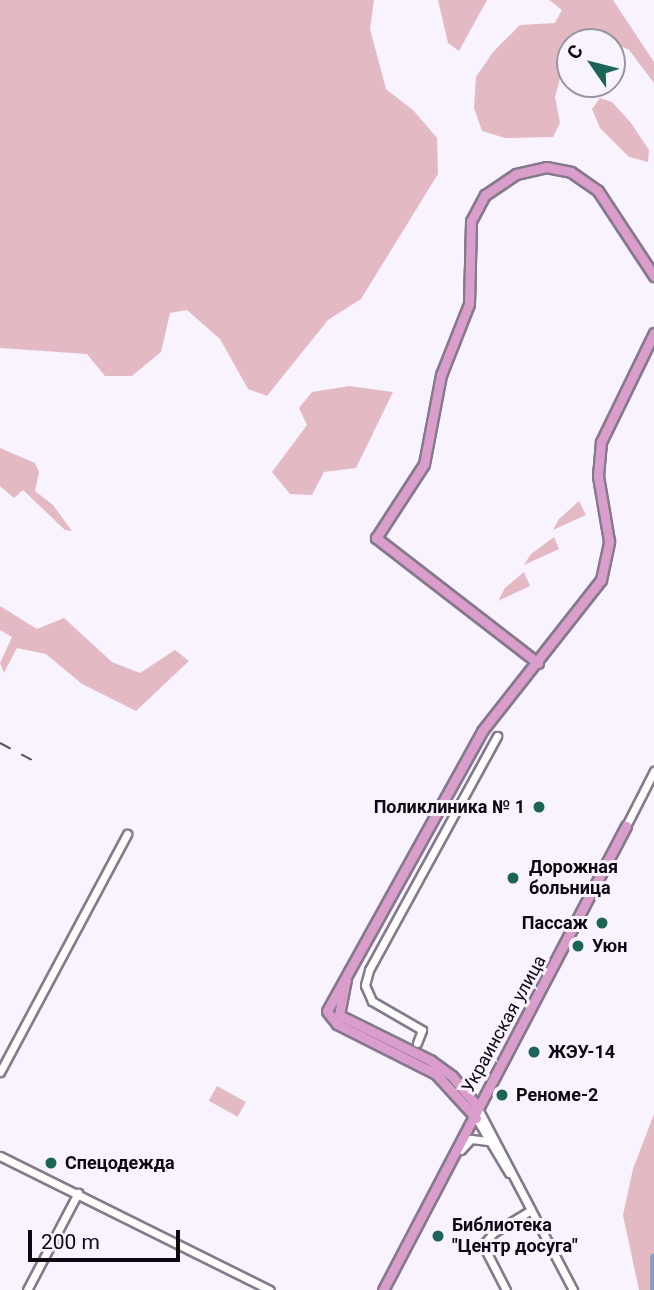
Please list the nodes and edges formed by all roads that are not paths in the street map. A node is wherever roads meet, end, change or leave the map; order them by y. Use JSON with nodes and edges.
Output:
{"nodes":[{"id":1,"x":654,"y":276,"type":"edge"},
{"id":2,"x":654,"y":333,"type":"edge"},
{"id":3,"x":538,"y":663,"type":"junction"},
{"id":4,"x":497,"y":736,"type":"dead end"},
{"id":5,"x":654,"y":771,"type":"edge"},
{"id":6,"x":626,"y":826,"type":"joint"},
{"id":7,"x":127,"y":834,"type":"dead end"},
{"id":8,"x":346,"y":977,"type":"junction"},
{"id":9,"x":417,"y":1043,"type":"dead end"},
{"id":10,"x":0,"y":1072,"type":"edge"},
{"id":11,"x":499,"y":1072,"type":"junction"},
{"id":12,"x":452,"y":1076,"type":"junction"},
{"id":13,"x":477,"y":1105,"type":"junction"},
{"id":14,"x":477,"y":1118,"type":"junction"},
{"id":15,"x":492,"y":1145,"type":"junction"},
{"id":16,"x":0,"y":1156,"type":"edge"},
{"id":17,"x":444,"y":1174,"type":"junction"},
{"id":18,"x":517,"y":1184,"type":"junction"},
{"id":19,"x":78,"y":1194,"type":"junction"},
{"id":20,"x":531,"y":1210,"type":"junction"},
{"id":21,"x":27,"y":1290,"type":"edge"},
{"id":22,"x":270,"y":1290,"type":"edge"},
{"id":23,"x":383,"y":1290,"type":"edge"},
{"id":24,"x":506,"y":1290,"type":"edge"},
{"id":25,"x":573,"y":1290,"type":"edge"}],
"edges":[{"from":1,"to":3,"type":"main road"},
{"from":2,"to":3,"type":"main road"},
{"from":3,"to":8,"type":"main road"},
{"from":4,"to":9,"type":"street"},
{"from":5,"to":6,"type":"street","name":"Украинская улица"},
{"from":6,"to":11,"type":"main road","name":"Украинская улица"},
{"from":7,"to":10,"type":"street"},
{"from":8,"to":12,"type":"main road"},
{"from":8,"to":14,"type":"main road"},
{"from":11,"to":12,"type":"street"},
{"from":11,"to":13,"type":"main road","name":"Украинская улица"},
{"from":12,"to":13,"type":"main road"},
{"from":13,"to":14,"type":"main road","name":"Украинская улица"},
{"from":13,"to":18,"type":"street"},
{"from":14,"to":15,"type":"street"},
{"from":14,"to":17,"type":"main road","name":"Украинская улица"},
{"from":15,"to":17,"type":"street"},
{"from":15,"to":18,"type":"street"},
{"from":16,"to":19,"type":"street"},
{"from":17,"to":23,"type":"main road","name":"Украинская улица"},
{"from":18,"to":20,"type":"street"},
{"from":19,"to":21,"type":"street"},
{"from":19,"to":22,"type":"street"},
{"from":20,"to":24,"type":"street"},
{"from":20,"to":25,"type":"street"}]}
